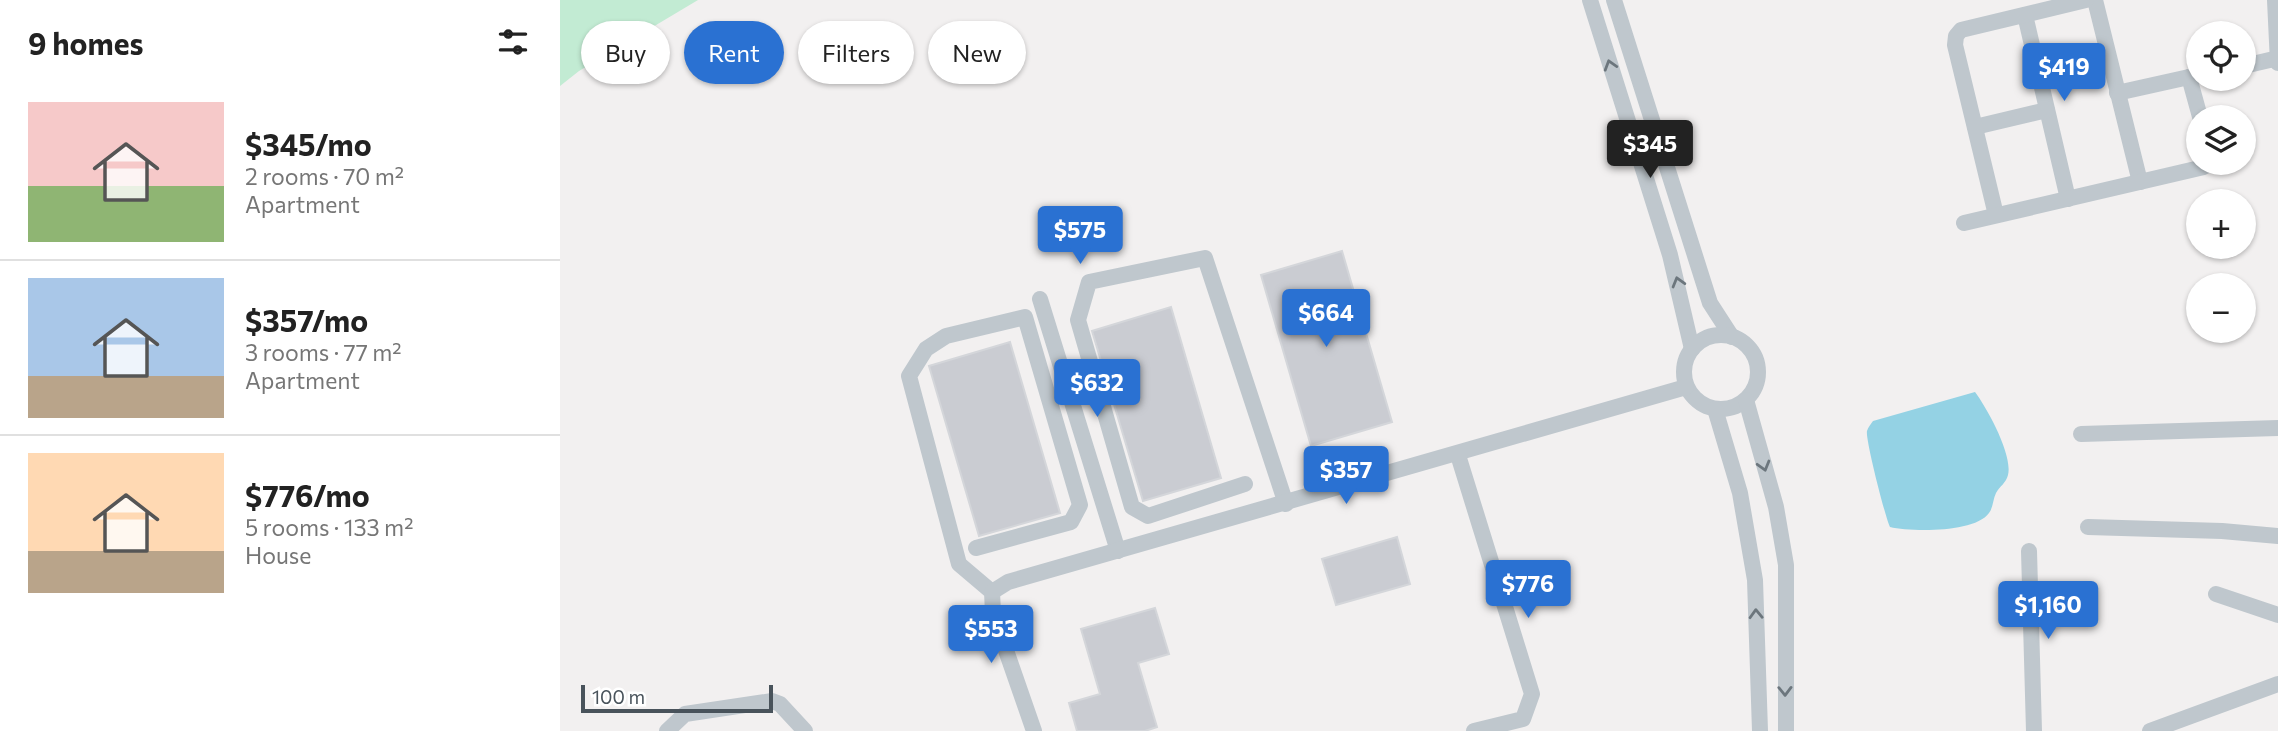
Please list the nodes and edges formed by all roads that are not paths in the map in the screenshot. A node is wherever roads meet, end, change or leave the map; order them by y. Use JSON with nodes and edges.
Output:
{"nodes":[{"id":1,"x":1590,"y":0,"type":"edge"},
{"id":2,"x":1614,"y":0,"type":"edge"},
{"id":3,"x":2086,"y":0,"type":"edge"},
{"id":4,"x":2095,"y":0,"type":"edge"},
{"id":5,"x":2275,"y":0,"type":"edge"},
{"id":6,"x":2025,"y":15,"type":"junction"},
{"id":7,"x":2278,"y":60,"type":"edge"},
{"id":8,"x":2256,"y":64,"type":"edge"},
{"id":9,"x":2186,"y":78,"type":"edge"},
{"id":10,"x":2117,"y":93,"type":"junction"},
{"id":11,"x":2047,"y":110,"type":"junction"},
{"id":12,"x":1975,"y":127,"type":"junction"},
{"id":13,"x":2186,"y":171,"type":"edge"},
{"id":14,"x":2140,"y":182,"type":"junction"},
{"id":15,"x":2068,"y":199,"type":"junction"},
{"id":16,"x":1996,"y":215,"type":"junction"},
{"id":17,"x":1964,"y":223,"type":"dead end"},
{"id":18,"x":1040,"y":299,"type":"dead end"},
{"id":19,"x":1732,"y":337,"type":"junction"},
{"id":20,"x":1692,"y":349,"type":"junction"},
{"id":21,"x":1686,"y":387,"type":"junction"},
{"id":22,"x":1745,"y":400,"type":"junction"},
{"id":23,"x":1715,"y":409,"type":"junction"},
{"id":24,"x":2278,"y":428,"type":"edge"},
{"id":25,"x":2081,"y":434,"type":"dead end"},
{"id":26,"x":1458,"y":455,"type":"junction"},
{"id":27,"x":1245,"y":484,"type":"dead end"},
{"id":28,"x":1286,"y":504,"type":"junction"},
{"id":29,"x":2088,"y":527,"type":"dead end"},
{"id":30,"x":2278,"y":536,"type":"edge"},
{"id":31,"x":976,"y":548,"type":"dead end"},
{"id":32,"x":1118,"y":551,"type":"junction"},
{"id":33,"x":2029,"y":551,"type":"dead end"},
{"id":34,"x":992,"y":592,"type":"junction"},
{"id":35,"x":2216,"y":594,"type":"dead end"},
{"id":36,"x":2278,"y":615,"type":"edge"},
{"id":37,"x":2278,"y":684,"type":"edge"},
{"id":38,"x":667,"y":731,"type":"edge"},
{"id":39,"x":805,"y":731,"type":"edge"},
{"id":40,"x":1034,"y":731,"type":"edge"},
{"id":41,"x":1474,"y":731,"type":"edge"},
{"id":42,"x":1760,"y":731,"type":"edge"},
{"id":43,"x":1786,"y":731,"type":"edge"},
{"id":44,"x":2034,"y":731,"type":"edge"},
{"id":45,"x":2150,"y":731,"type":"edge"}],
"edges":[{"from":20,"to":1,"type":"street","one_way":true},
{"from":2,"to":19,"type":"street"},
{"from":3,"to":6,"type":"street"},
{"from":4,"to":10,"type":"street"},
{"from":5,"to":7,"type":"street"},
{"from":6,"to":11,"type":"street"},
{"from":6,"to":12,"type":"street"},
{"from":7,"to":8,"type":"street"},
{"from":9,"to":10,"type":"street"},
{"from":10,"to":14,"type":"street"},
{"from":11,"to":12,"type":"street"},
{"from":11,"to":15,"type":"street"},
{"from":12,"to":16,"type":"street"},
{"from":13,"to":14,"type":"street"},
{"from":14,"to":15,"type":"street"},
{"from":15,"to":16,"type":"street"},
{"from":16,"to":17,"type":"street"},
{"from":18,"to":32,"type":"street"},
{"from":19,"to":20,"type":"street"},
{"from":19,"to":22,"type":"street"},
{"from":20,"to":21,"type":"street"},
{"from":21,"to":23,"type":"street"},
{"from":21,"to":26,"type":"street"},
{"from":22,"to":23,"type":"street"},
{"from":22,"to":43,"type":"street","one_way":true},
{"from":42,"to":23,"type":"street","one_way":true},
{"from":24,"to":25,"type":"street"},
{"from":26,"to":28,"type":"street"},
{"from":26,"to":41,"type":"street"},
{"from":27,"to":28,"type":"street"},
{"from":28,"to":32,"type":"street"},
{"from":29,"to":30,"type":"street"},
{"from":31,"to":34,"type":"street"},
{"from":32,"to":34,"type":"street"},
{"from":33,"to":44,"type":"street"},
{"from":34,"to":40,"type":"street"},
{"from":35,"to":36,"type":"street"},
{"from":37,"to":45,"type":"street"},
{"from":38,"to":39,"type":"street"}]}
